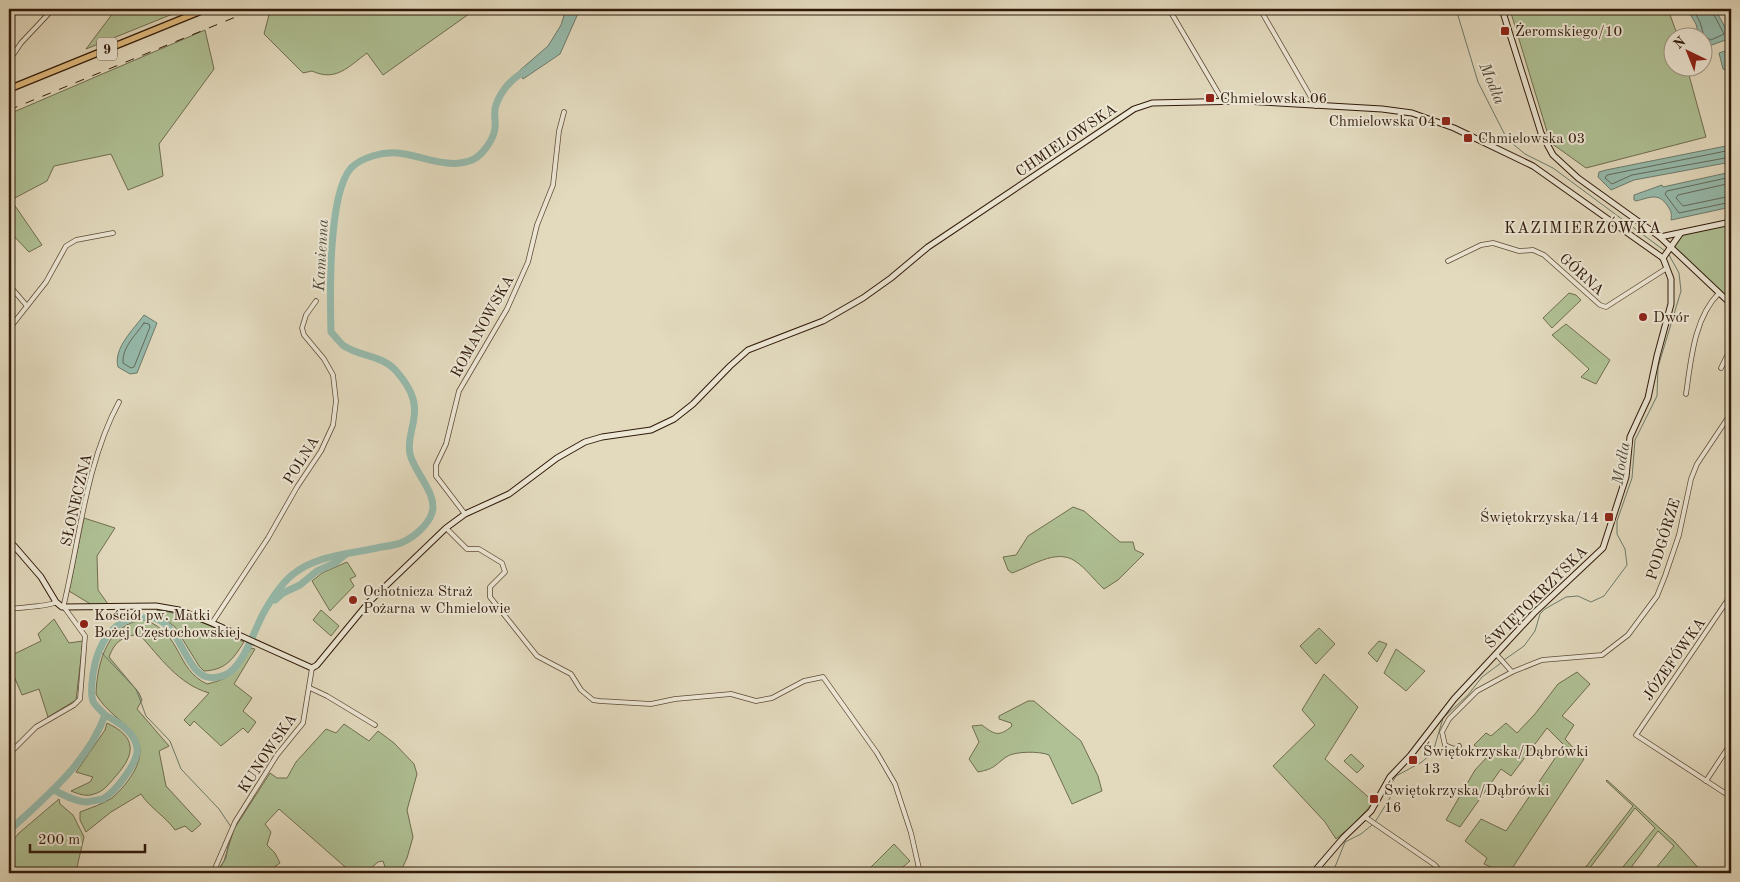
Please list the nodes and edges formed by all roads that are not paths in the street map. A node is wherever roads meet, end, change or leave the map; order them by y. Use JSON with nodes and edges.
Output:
{"nodes":[{"id":1,"x":54,"y":9,"type":"edge"},
{"id":2,"x":206,"y":9,"type":"edge"},
{"id":3,"x":1169,"y":9,"type":"edge"},
{"id":4,"x":1260,"y":9,"type":"edge"},
{"id":5,"x":1502,"y":9,"type":"edge"},
{"id":6,"x":9,"y":60,"type":"edge"},
{"id":7,"x":9,"y":89,"type":"edge"},
{"id":8,"x":1223,"y":100,"type":"junction"},
{"id":9,"x":1316,"y":106,"type":"junction"},
{"id":10,"x":564,"y":112,"type":"dead end"},
{"id":11,"x":1731,"y":222,"type":"edge"},
{"id":12,"x":113,"y":233,"type":"dead end"},
{"id":13,"x":1680,"y":234,"type":"junction"},
{"id":14,"x":1660,"y":237,"type":"junction"},
{"id":15,"x":1667,"y":252,"type":"junction"},
{"id":16,"x":1448,"y":261,"type":"dead end"},
{"id":17,"x":1667,"y":268,"type":"junction"},
{"id":18,"x":9,"y":285,"type":"edge"},
{"id":19,"x":1719,"y":293,"type":"junction"},
{"id":20,"x":316,"y":301,"type":"dead end"},
{"id":21,"x":1731,"y":304,"type":"edge"},
{"id":22,"x":26,"y":306,"type":"junction"},
{"id":23,"x":9,"y":328,"type":"edge"},
{"id":24,"x":1731,"y":348,"type":"edge"},
{"id":25,"x":1720,"y":368,"type":"dead end"},
{"id":26,"x":1686,"y":394,"type":"dead end"},
{"id":27,"x":119,"y":402,"type":"dead end"},
{"id":28,"x":1731,"y":413,"type":"edge"},
{"id":29,"x":465,"y":514,"type":"junction"},
{"id":30,"x":446,"y":528,"type":"junction"},
{"id":31,"x":11,"y":542,"type":"edge"},
{"id":32,"x":9,"y":552,"type":"edge"},
{"id":33,"x":1731,"y":595,"type":"edge"},
{"id":34,"x":56,"y":602,"type":"junction"},
{"id":35,"x":64,"y":608,"type":"junction"},
{"id":36,"x":9,"y":609,"type":"edge"},
{"id":37,"x":212,"y":623,"type":"junction"},
{"id":38,"x":1497,"y":655,"type":"junction"},
{"id":39,"x":312,"y":668,"type":"junction"},
{"id":40,"x":1512,"y":672,"type":"junction"},
{"id":41,"x":310,"y":688,"type":"junction"},
{"id":42,"x":375,"y":725,"type":"dead end"},
{"id":43,"x":1731,"y":743,"type":"edge"},
{"id":44,"x":1459,"y":746,"type":"dead end"},
{"id":45,"x":9,"y":754,"type":"edge"},
{"id":46,"x":1706,"y":781,"type":"junction"},
{"id":47,"x":1731,"y":797,"type":"edge"},
{"id":48,"x":1365,"y":817,"type":"junction"},
{"id":49,"x":213,"y":873,"type":"edge"},
{"id":50,"x":920,"y":873,"type":"edge"},
{"id":51,"x":1313,"y":873,"type":"edge"},
{"id":52,"x":1442,"y":873,"type":"edge"}],
"edges":[{"from":1,"to":6,"type":"street"},
{"from":2,"to":7,"type":"main road","number":"9"},
{"from":3,"to":8,"type":"street"},
{"from":4,"to":9,"type":"street"},
{"from":5,"to":14,"type":"street"},
{"from":8,"to":9,"type":"street","name":"CHMIELOWSKA"},
{"from":8,"to":29,"type":"street","name":"CHMIELOWSKA"},
{"from":9,"to":15,"type":"street","name":"CHMIELOWSKA"},
{"from":10,"to":29,"type":"street","name":"ROMANOWSKA"},
{"from":11,"to":13,"type":"street"},
{"from":12,"to":22,"type":"street"},
{"from":13,"to":14,"type":"street"},
{"from":13,"to":15,"type":"street"},
{"from":14,"to":15,"type":"street"},
{"from":15,"to":17,"type":"street","name":"ŚWIĘTOKRZYSKA"},
{"from":15,"to":19,"type":"street"},
{"from":16,"to":17,"type":"street","name":"GÓRNA"},
{"from":17,"to":38,"type":"street","name":"ŚWIĘTOKRZYSKA"},
{"from":18,"to":22,"type":"street"},
{"from":19,"to":21,"type":"street"},
{"from":19,"to":26,"type":"street"},
{"from":20,"to":37,"type":"street","name":"POLNA"},
{"from":22,"to":23,"type":"street"},
{"from":24,"to":25,"type":"street"},
{"from":27,"to":35,"type":"street","name":"SŁONECZNA"},
{"from":28,"to":40,"type":"street","name":"PODGÓRZE"},
{"from":29,"to":30,"type":"street","name":"CHMIELOWSKA"},
{"from":30,"to":39,"type":"street","name":"CHMIELOWSKA"},
{"from":30,"to":50,"type":"street"},
{"from":31,"to":32,"type":"street"},
{"from":31,"to":34,"type":"street"},
{"from":33,"to":46,"type":"street","name":"JÓZEFÓWKA"},
{"from":34,"to":35,"type":"street"},
{"from":34,"to":36,"type":"street"},
{"from":35,"to":37,"type":"street"},
{"from":35,"to":45,"type":"street"},
{"from":37,"to":39,"type":"street"},
{"from":38,"to":40,"type":"street"},
{"from":38,"to":48,"type":"street","name":"ŚWIĘTOKRZYSKA"},
{"from":39,"to":41,"type":"street","name":"KUNOWSKA"},
{"from":40,"to":44,"type":"street","name":"PODGÓRZE"},
{"from":41,"to":42,"type":"street"},
{"from":41,"to":49,"type":"street","name":"KUNOWSKA"},
{"from":43,"to":46,"type":"street"},
{"from":46,"to":47,"type":"street"},
{"from":48,"to":51,"type":"street","name":"ŚWIĘTOKRZYSKA"},
{"from":48,"to":52,"type":"street"}]}
